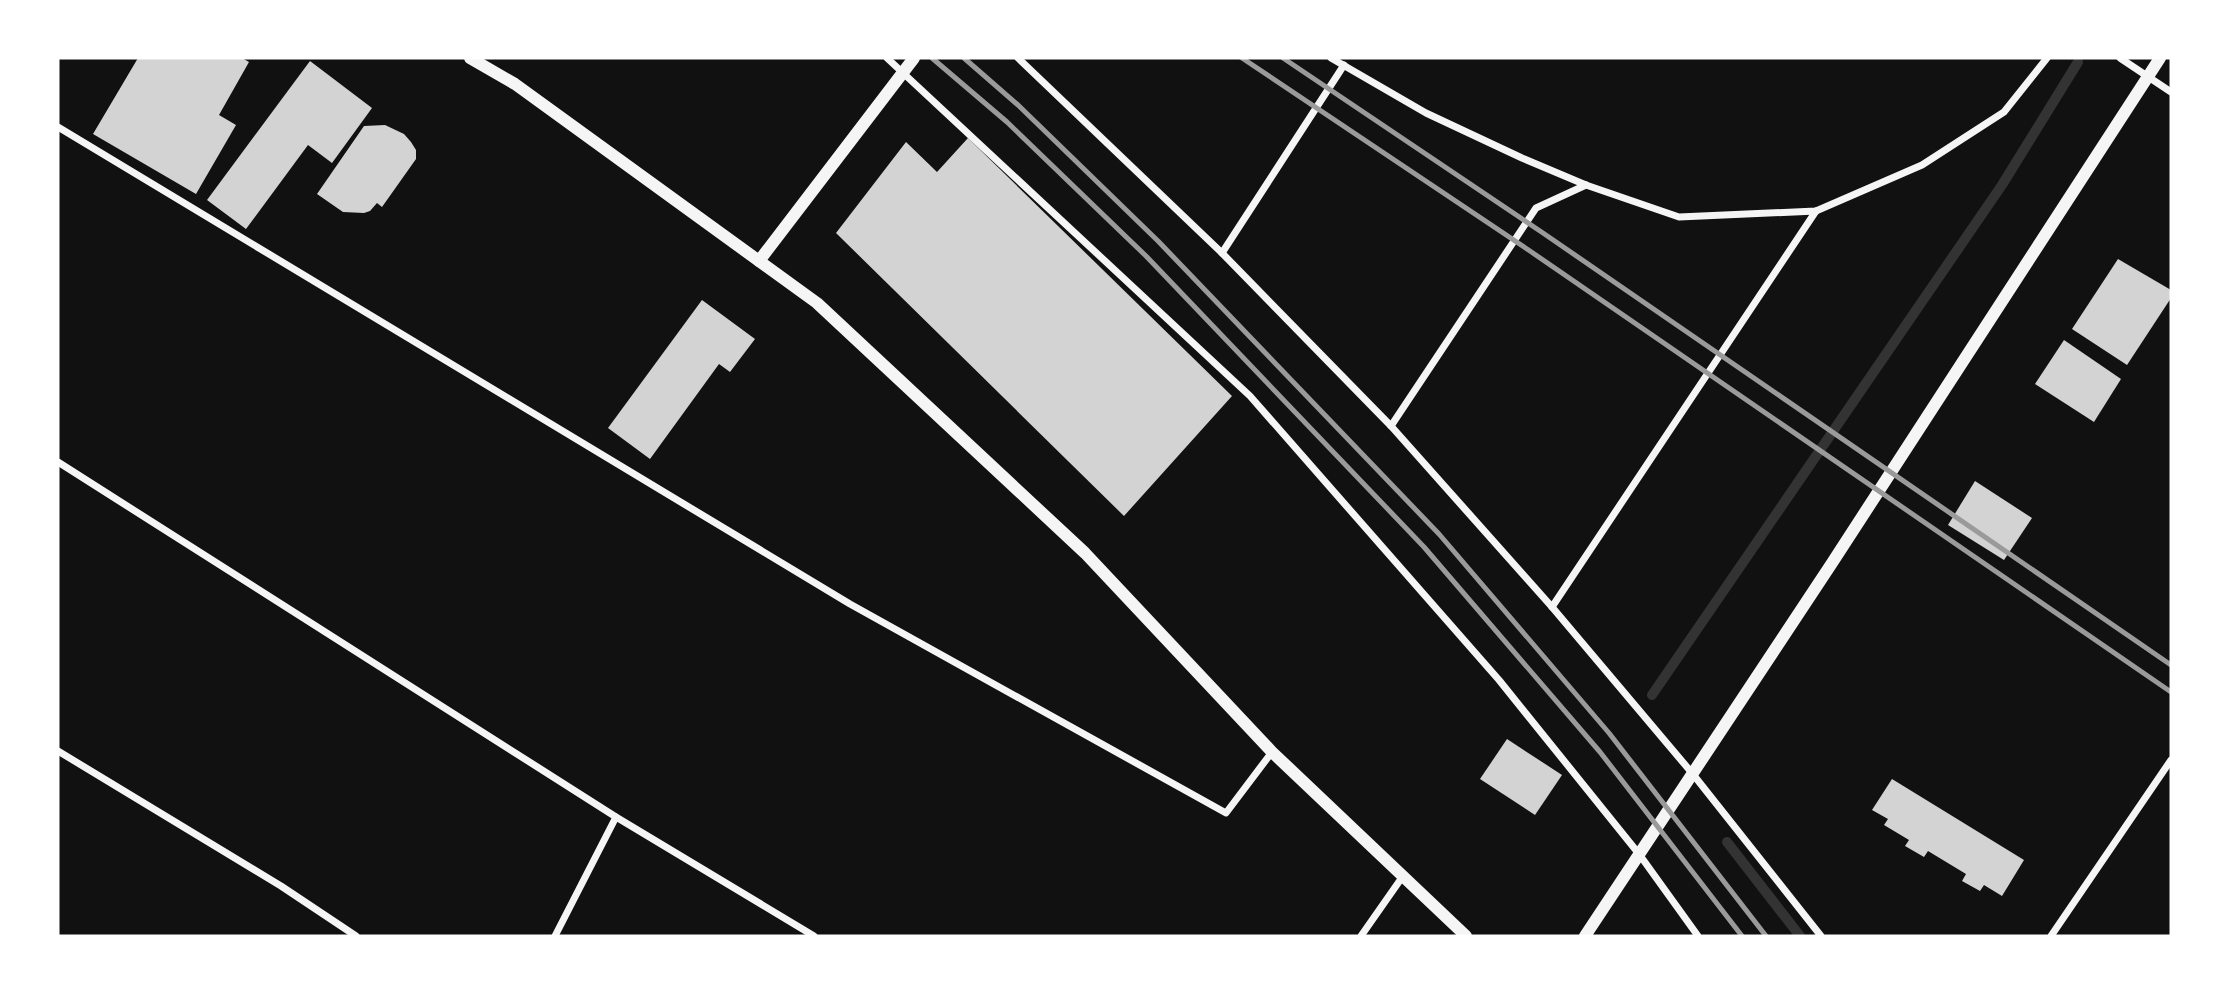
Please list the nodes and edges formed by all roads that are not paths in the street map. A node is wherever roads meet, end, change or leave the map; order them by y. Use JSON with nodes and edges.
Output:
{"nodes":[{"id":1,"x":470,"y":58,"type":"edge"},
{"id":2,"x":887,"y":58,"type":"edge"},
{"id":3,"x":914,"y":58,"type":"edge"},
{"id":4,"x":1018,"y":58,"type":"edge"},
{"id":5,"x":1331,"y":58,"type":"edge"},
{"id":6,"x":2047,"y":58,"type":"edge"},
{"id":7,"x":2120,"y":58,"type":"edge"},
{"id":8,"x":2160,"y":58,"type":"edge"},
{"id":9,"x":1344,"y":65,"type":"junction"},
{"id":10,"x":904,"y":72,"type":"junction"},
{"id":11,"x":2148,"y":77,"type":"junction"},
{"id":12,"x":2171,"y":92,"type":"edge"},
{"id":13,"x":58,"y":127,"type":"edge"},
{"id":14,"x":1586,"y":185,"type":"junction"},
{"id":15,"x":1816,"y":211,"type":"junction"},
{"id":16,"x":1222,"y":253,"type":"junction"},
{"id":17,"x":759,"y":261,"type":"junction"},
{"id":18,"x":1391,"y":426,"type":"junction"},
{"id":19,"x":58,"y":462,"type":"edge"},
{"id":20,"x":1552,"y":607,"type":"junction"},
{"id":21,"x":58,"y":751,"type":"edge"},
{"id":22,"x":1272,"y":752,"type":"junction"},
{"id":23,"x":2171,"y":760,"type":"edge"},
{"id":24,"x":1692,"y":773,"type":"junction"},
{"id":25,"x":616,"y":817,"type":"junction"},
{"id":26,"x":1639,"y":854,"type":"junction"},
{"id":27,"x":1403,"y":876,"type":"junction"},
{"id":28,"x":356,"y":936,"type":"edge"},
{"id":29,"x":555,"y":936,"type":"edge"},
{"id":30,"x":814,"y":936,"type":"edge"},
{"id":31,"x":1361,"y":936,"type":"edge"},
{"id":32,"x":1466,"y":936,"type":"edge"},
{"id":33,"x":1585,"y":936,"type":"edge"},
{"id":34,"x":1698,"y":936,"type":"edge"},
{"id":35,"x":1821,"y":936,"type":"edge"},
{"id":36,"x":2051,"y":936,"type":"edge"}],
"edges":[{"from":1,"to":17,"type":"street"},
{"from":2,"to":10,"type":"street"},
{"from":3,"to":10,"type":"street"},
{"from":4,"to":16,"type":"street"},
{"from":5,"to":9,"type":"street"},
{"from":6,"to":15,"type":"street"},
{"from":7,"to":11,"type":"street"},
{"from":8,"to":11,"type":"street"},
{"from":9,"to":14,"type":"street"},
{"from":9,"to":16,"type":"street"},
{"from":10,"to":17,"type":"street"},
{"from":10,"to":26,"type":"street"},
{"from":11,"to":12,"type":"street"},
{"from":11,"to":24,"type":"street"},
{"from":13,"to":22,"type":"street"},
{"from":14,"to":15,"type":"street"},
{"from":14,"to":18,"type":"street"},
{"from":15,"to":20,"type":"street"},
{"from":16,"to":18,"type":"street"},
{"from":17,"to":22,"type":"street"},
{"from":18,"to":20,"type":"street"},
{"from":19,"to":25,"type":"street"},
{"from":20,"to":24,"type":"street"},
{"from":21,"to":28,"type":"street"},
{"from":22,"to":27,"type":"street"},
{"from":23,"to":36,"type":"street"},
{"from":24,"to":26,"type":"street"},
{"from":24,"to":35,"type":"street"},
{"from":25,"to":29,"type":"street"},
{"from":25,"to":30,"type":"street"},
{"from":26,"to":33,"type":"street"},
{"from":26,"to":34,"type":"street"},
{"from":27,"to":31,"type":"street"},
{"from":27,"to":32,"type":"street"}]}
